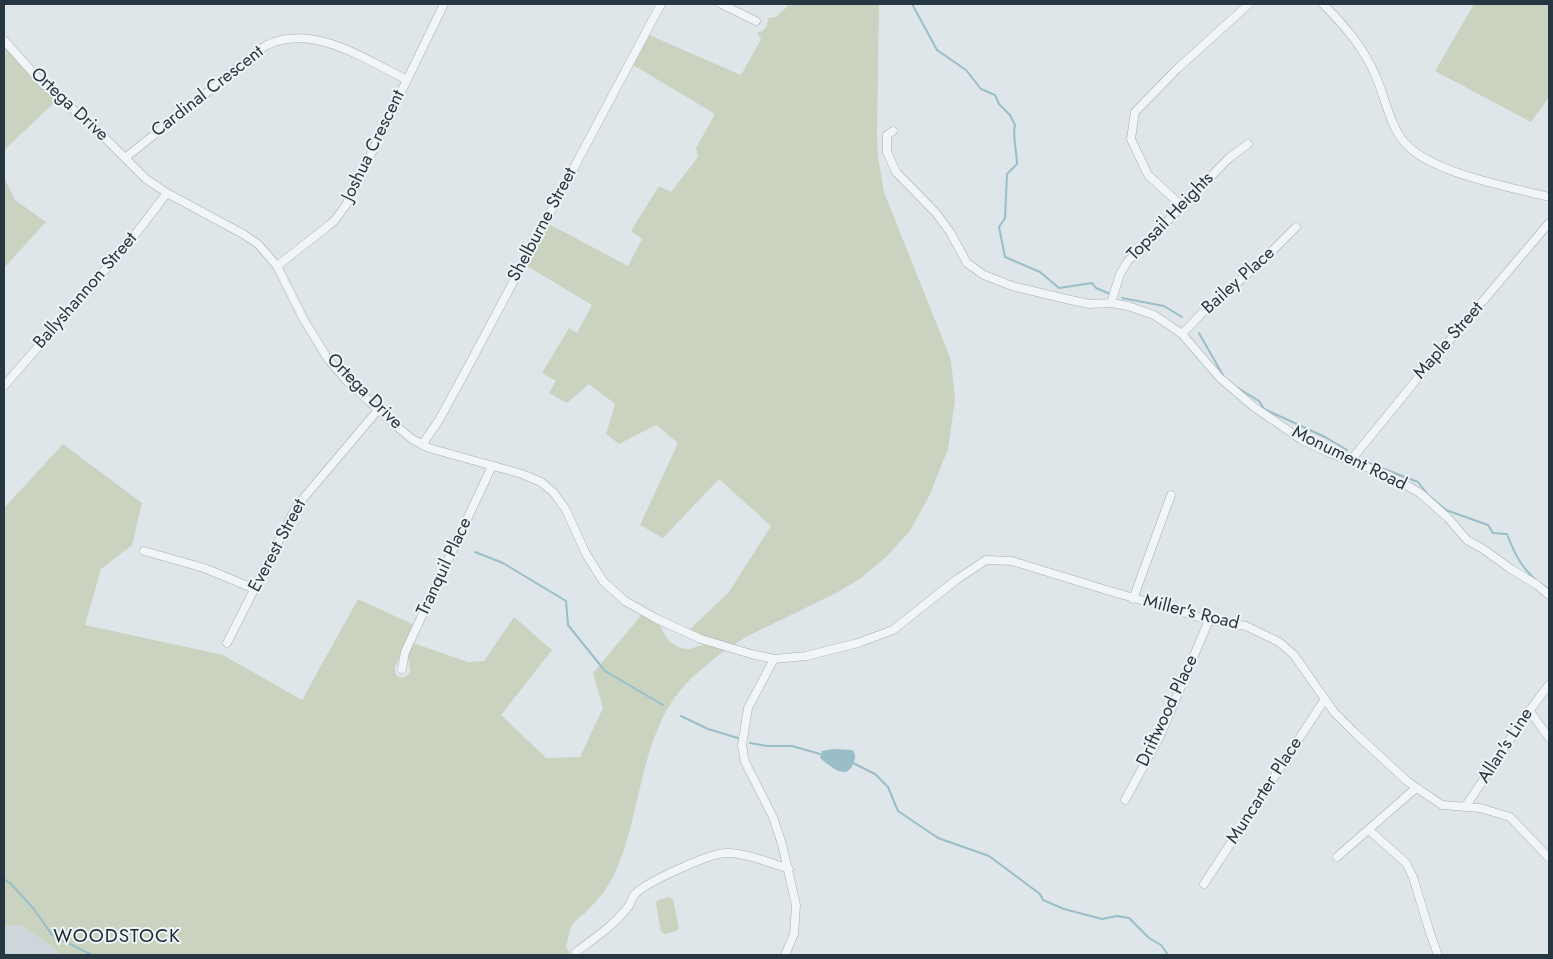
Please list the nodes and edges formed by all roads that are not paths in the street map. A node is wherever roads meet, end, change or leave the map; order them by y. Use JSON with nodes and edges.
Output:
{"nodes":[{"id":1,"x":444,"y":4,"type":"edge"},
{"id":2,"x":661,"y":4,"type":"edge"},
{"id":3,"x":721,"y":4,"type":"edge"},
{"id":4,"x":1249,"y":4,"type":"edge"},
{"id":5,"x":1323,"y":4,"type":"edge"},
{"id":6,"x":756,"y":21,"type":"dead end"},
{"id":7,"x":4,"y":40,"type":"edge"},
{"id":8,"x":407,"y":80,"type":"junction"},
{"id":9,"x":893,"y":131,"type":"dead end"},
{"id":10,"x":1248,"y":144,"type":"dead end"},
{"id":11,"x":125,"y":158,"type":"junction"},
{"id":12,"x":167,"y":193,"type":"junction"},
{"id":13,"x":1549,"y":197,"type":"edge"},
{"id":14,"x":1182,"y":206,"type":"junction"},
{"id":15,"x":1549,"y":223,"type":"edge"},
{"id":16,"x":1296,"y":227,"type":"dead end"},
{"id":17,"x":277,"y":266,"type":"junction"},
{"id":18,"x":1111,"y":303,"type":"junction"},
{"id":19,"x":1182,"y":334,"type":"junction"},
{"id":20,"x":4,"y":386,"type":"edge"},
{"id":21,"x":378,"y":410,"type":"junction"},
{"id":22,"x":422,"y":445,"type":"junction"},
{"id":23,"x":1351,"y":460,"type":"junction"},
{"id":24,"x":492,"y":466,"type":"junction"},
{"id":25,"x":1170,"y":496,"type":"dead end"},
{"id":26,"x":144,"y":551,"type":"dead end"},
{"id":27,"x":255,"y":589,"type":"junction"},
{"id":28,"x":1549,"y":595,"type":"edge"},
{"id":29,"x":1133,"y":598,"type":"junction"},
{"id":30,"x":1209,"y":620,"type":"junction"},
{"id":31,"x":227,"y":644,"type":"dead end"},
{"id":32,"x":774,"y":659,"type":"junction"},
{"id":33,"x":402,"y":669,"type":"dead end"},
{"id":34,"x":1549,"y":685,"type":"edge"},
{"id":35,"x":1325,"y":699,"type":"junction"},
{"id":36,"x":1529,"y":710,"type":"junction"},
{"id":37,"x":1549,"y":738,"type":"edge"},
{"id":38,"x":1416,"y":788,"type":"junction"},
{"id":39,"x":1124,"y":800,"type":"dead end"},
{"id":40,"x":1465,"y":807,"type":"junction"},
{"id":41,"x":1369,"y":830,"type":"junction"},
{"id":42,"x":1337,"y":857,"type":"dead end"},
{"id":43,"x":1549,"y":858,"type":"edge"},
{"id":44,"x":789,"y":868,"type":"junction"},
{"id":45,"x":1204,"y":884,"type":"dead end"},
{"id":46,"x":576,"y":952,"type":"dead end"},
{"id":47,"x":785,"y":955,"type":"edge"},
{"id":48,"x":1438,"y":955,"type":"edge"}],
"edges":[{"from":1,"to":8,"type":"street","name":"Joshua Crescent"},
{"from":2,"to":22,"type":"street","name":"Shelburne Street"},
{"from":3,"to":6,"type":"street"},
{"from":4,"to":14,"type":"street"},
{"from":5,"to":13,"type":"street"},
{"from":7,"to":11,"type":"street","name":"Ortega Drive"},
{"from":8,"to":11,"type":"street","name":"Cardinal Crescent"},
{"from":8,"to":17,"type":"street","name":"Joshua Crescent"},
{"from":9,"to":18,"type":"street","name":"Monument Road"},
{"from":10,"to":14,"type":"street","name":"Topsail Heights"},
{"from":11,"to":12,"type":"street","name":"Ortega Drive"},
{"from":12,"to":17,"type":"street","name":"Ortega Drive"},
{"from":12,"to":20,"type":"street","name":"Ballyshannon Street"},
{"from":14,"to":18,"type":"street","name":"Topsail Heights"},
{"from":15,"to":23,"type":"street","name":"Maple Street"},
{"from":16,"to":19,"type":"street","name":"Bailey Place"},
{"from":17,"to":21,"type":"street","name":"Ortega Drive"},
{"from":18,"to":19,"type":"street","name":"Monument Road"},
{"from":19,"to":23,"type":"street","name":"Monument Road"},
{"from":21,"to":22,"type":"street","name":"Ortega Drive"},
{"from":21,"to":27,"type":"street","name":"Everest Street"},
{"from":22,"to":24,"type":"street","name":"Ortega Drive"},
{"from":23,"to":28,"type":"street","name":"Monument Road"},
{"from":24,"to":32,"type":"street","name":"Ortega Drive"},
{"from":24,"to":33,"type":"street","name":"Tranquil Place"},
{"from":25,"to":29,"type":"street"},
{"from":26,"to":27,"type":"street"},
{"from":27,"to":31,"type":"street","name":"Everest Street"},
{"from":29,"to":30,"type":"street","name":"Miller's Road"},
{"from":29,"to":32,"type":"street","name":"Miller's Road"},
{"from":30,"to":35,"type":"street","name":"Miller's Road"},
{"from":30,"to":39,"type":"street","name":"Driftwood Place"},
{"from":32,"to":44,"type":"street"},
{"from":34,"to":36,"type":"street","name":"Allan's Line"},
{"from":35,"to":38,"type":"street","name":"Miller's Road"},
{"from":35,"to":45,"type":"street","name":"Muncarter Place"},
{"from":36,"to":37,"type":"street"},
{"from":36,"to":40,"type":"street","name":"Allan's Line"},
{"from":38,"to":40,"type":"street","name":"Miller's Road"},
{"from":38,"to":41,"type":"street"},
{"from":40,"to":43,"type":"street","name":"Miller's Road"},
{"from":41,"to":42,"type":"street"},
{"from":41,"to":48,"type":"street"},
{"from":44,"to":46,"type":"street"},
{"from":44,"to":47,"type":"street"}]}
